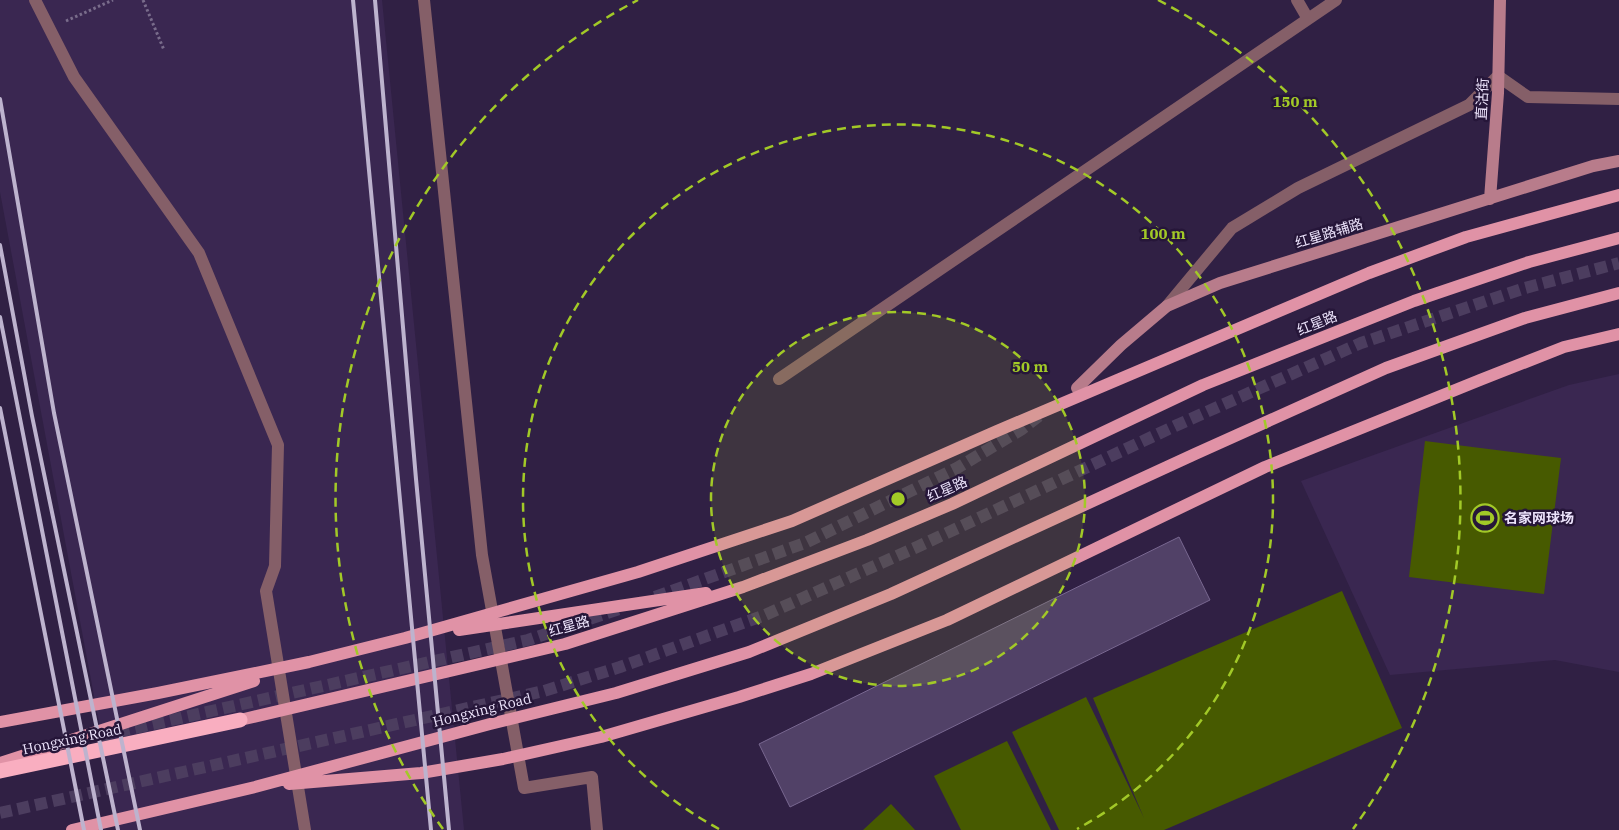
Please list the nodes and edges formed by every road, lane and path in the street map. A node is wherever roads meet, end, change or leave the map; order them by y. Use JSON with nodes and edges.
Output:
{"nodes":[{"id":1,"x":35,"y":0,"type":"edge"},
{"id":2,"x":113,"y":0,"type":"edge"},
{"id":3,"x":143,"y":0,"type":"edge"},
{"id":4,"x":424,"y":0,"type":"edge"},
{"id":5,"x":1297,"y":0,"type":"edge"},
{"id":6,"x":1336,"y":0,"type":"edge"},
{"id":7,"x":1500,"y":0,"type":"edge"},
{"id":8,"x":1308,"y":19,"type":"junction"},
{"id":9,"x":49,"y":28,"type":"junction"},
{"id":10,"x":164,"y":50,"type":"dead end"},
{"id":11,"x":1498,"y":76,"type":"junction"},
{"id":12,"x":1619,"y":99,"type":"edge"},
{"id":13,"x":1619,"y":161,"type":"edge"},
{"id":14,"x":1619,"y":195,"type":"edge"},
{"id":15,"x":1490,"y":198,"type":"junction"},
{"id":16,"x":1619,"y":238,"type":"edge"},
{"id":17,"x":1619,"y":293,"type":"edge"},
{"id":18,"x":1167,"y":306,"type":"junction"},
{"id":19,"x":1619,"y":334,"type":"edge"},
{"id":20,"x":780,"y":379,"type":"dead end"},
{"id":21,"x":1077,"y":388,"type":"dead end"},
{"id":22,"x":743,"y":587,"type":"junction"},
{"id":23,"x":405,"y":638,"type":"junction"},
{"id":24,"x":310,"y":662,"type":"junction"},
{"id":25,"x":240,"y":720,"type":"joint"},
{"id":26,"x":0,"y":722,"type":"edge"},
{"id":27,"x":0,"y":763,"type":"edge"},
{"id":28,"x":0,"y":772,"type":"edge"},
{"id":29,"x":255,"y":787,"type":"junction"},
{"id":30,"x":72,"y":830,"type":"edge"},
{"id":31,"x":305,"y":830,"type":"edge"},
{"id":32,"x":597,"y":830,"type":"edge"}],
"edges":[{"from":1,"to":9,"type":"street"},
{"from":2,"to":9,"type":"path"},
{"from":3,"to":10,"type":"path"},
{"from":4,"to":32,"type":"street"},
{"from":5,"to":8,"type":"street"},
{"from":6,"to":8,"type":"street"},
{"from":7,"to":11,"type":"main road","name":"直沽街"},
{"from":8,"to":20,"type":"street"},
{"from":9,"to":31,"type":"street"},
{"from":11,"to":12,"type":"street"},
{"from":11,"to":15,"type":"main road","name":"直沽街"},
{"from":11,"to":18,"type":"street"},
{"from":13,"to":15,"type":"main road","name":"红星路辅路"},
{"from":14,"to":23,"type":"main road"},
{"from":15,"to":18,"type":"main road","name":"红星路辅路"},
{"from":16,"to":22,"type":"main road","name":"红星路"},
{"from":17,"to":29,"type":"main road"},
{"from":18,"to":21,"type":"main road","name":"红星路辅路"},
{"from":19,"to":29,"type":"main road"},
{"from":22,"to":23,"type":"main road"},
{"from":22,"to":25,"type":"main road","name":"红星路"},
{"from":23,"to":24,"type":"main road"},
{"from":24,"to":26,"type":"main road"},
{"from":24,"to":27,"type":"main road"},
{"from":25,"to":28,"type":"highway","name":"Hongxing Road"},
{"from":29,"to":30,"type":"main road"}]}
